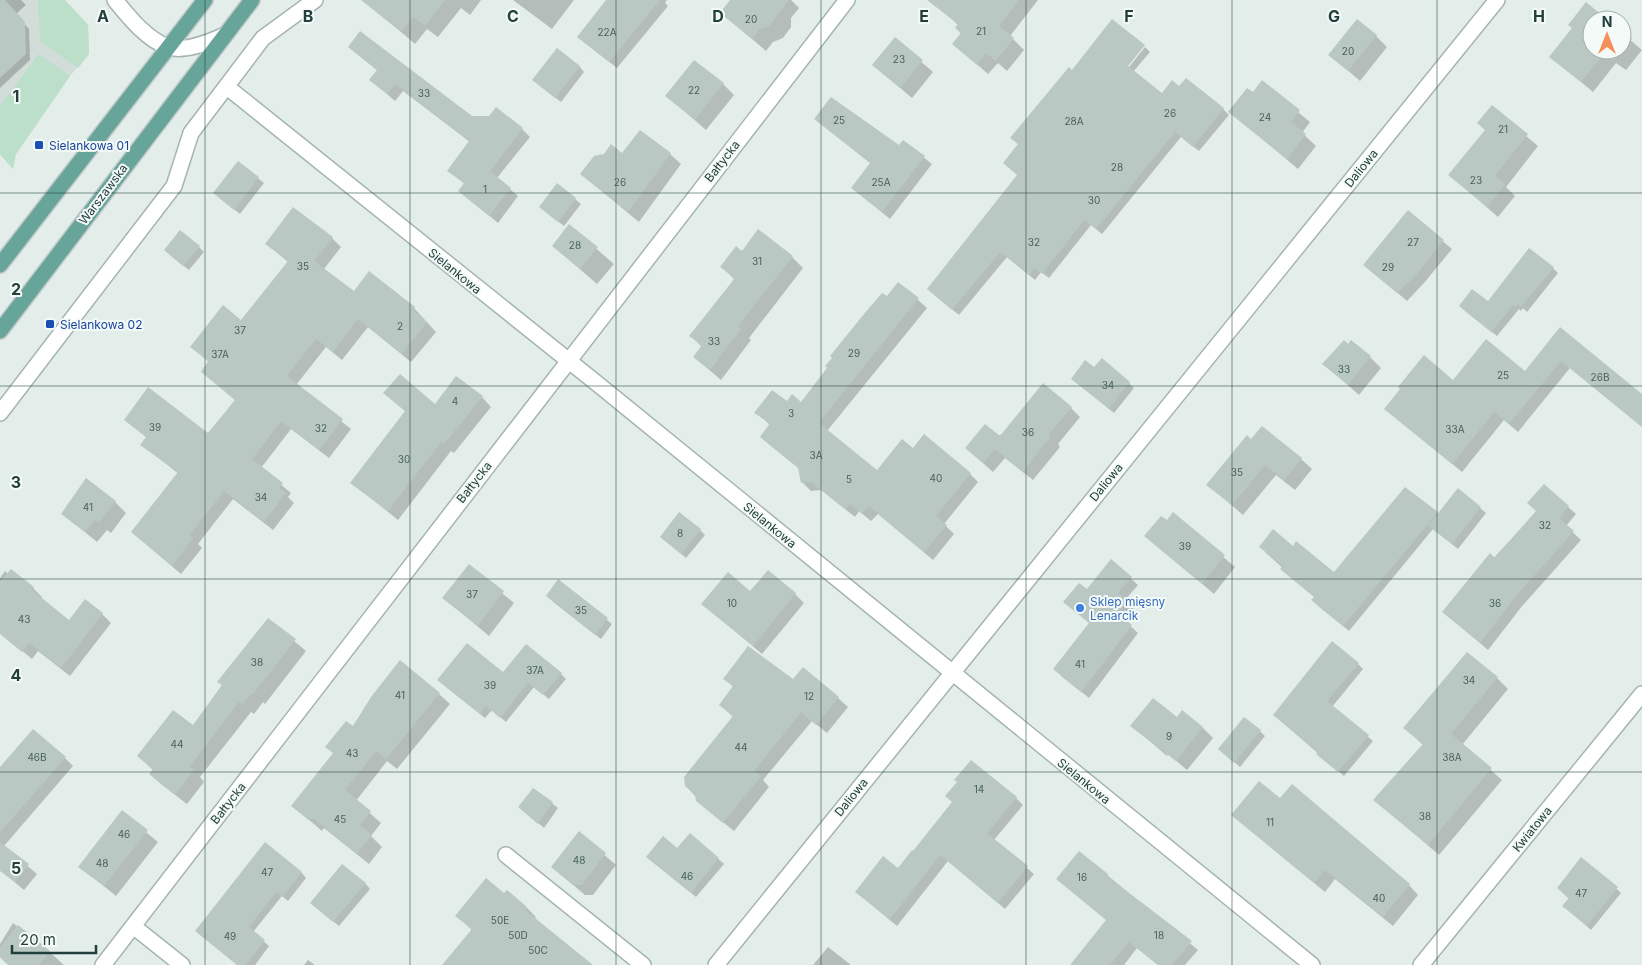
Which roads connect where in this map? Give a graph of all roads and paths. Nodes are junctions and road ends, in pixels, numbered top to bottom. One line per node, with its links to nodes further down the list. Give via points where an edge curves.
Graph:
1 (115, 0): 8 (street, via 152,37)
2 (205, 0): 8 (main road)
3 (252, 0): 7 (main road, Warszawska)
4 (315, 0): 9 (street, via 263,38)
5 (847, 0): 12 (street, Bałtycka)
6 (1497, 0): 14 (street, Daliowa)
7 (225, 35): 8 (street, Warszawska, via 206,45); 11 (main road, Warszawska)
8 (168, 47): 10 (main road)
9 (227, 87): 12 (street, Sielankowa); 13 (street, via 192,133 174,186)
10 (0, 265)
11 (0, 331)
12 (567, 361): 14 (street, Sielankowa); 17 (street, Bałtycka)
13 (0, 413)
14 (951, 673): 21 (street, Daliowa); 22 (street, Sielankowa)
15 (1642, 694): 23 (street, Kwiatowa)
16 (506, 855): 20 (street)
17 (133, 926): 18 (street, Bałtycka); 19 (street)
18 (103, 965)
19 (182, 965)
20 (643, 965)
21 (716, 965)
22 (1312, 965)
23 (1421, 965)

